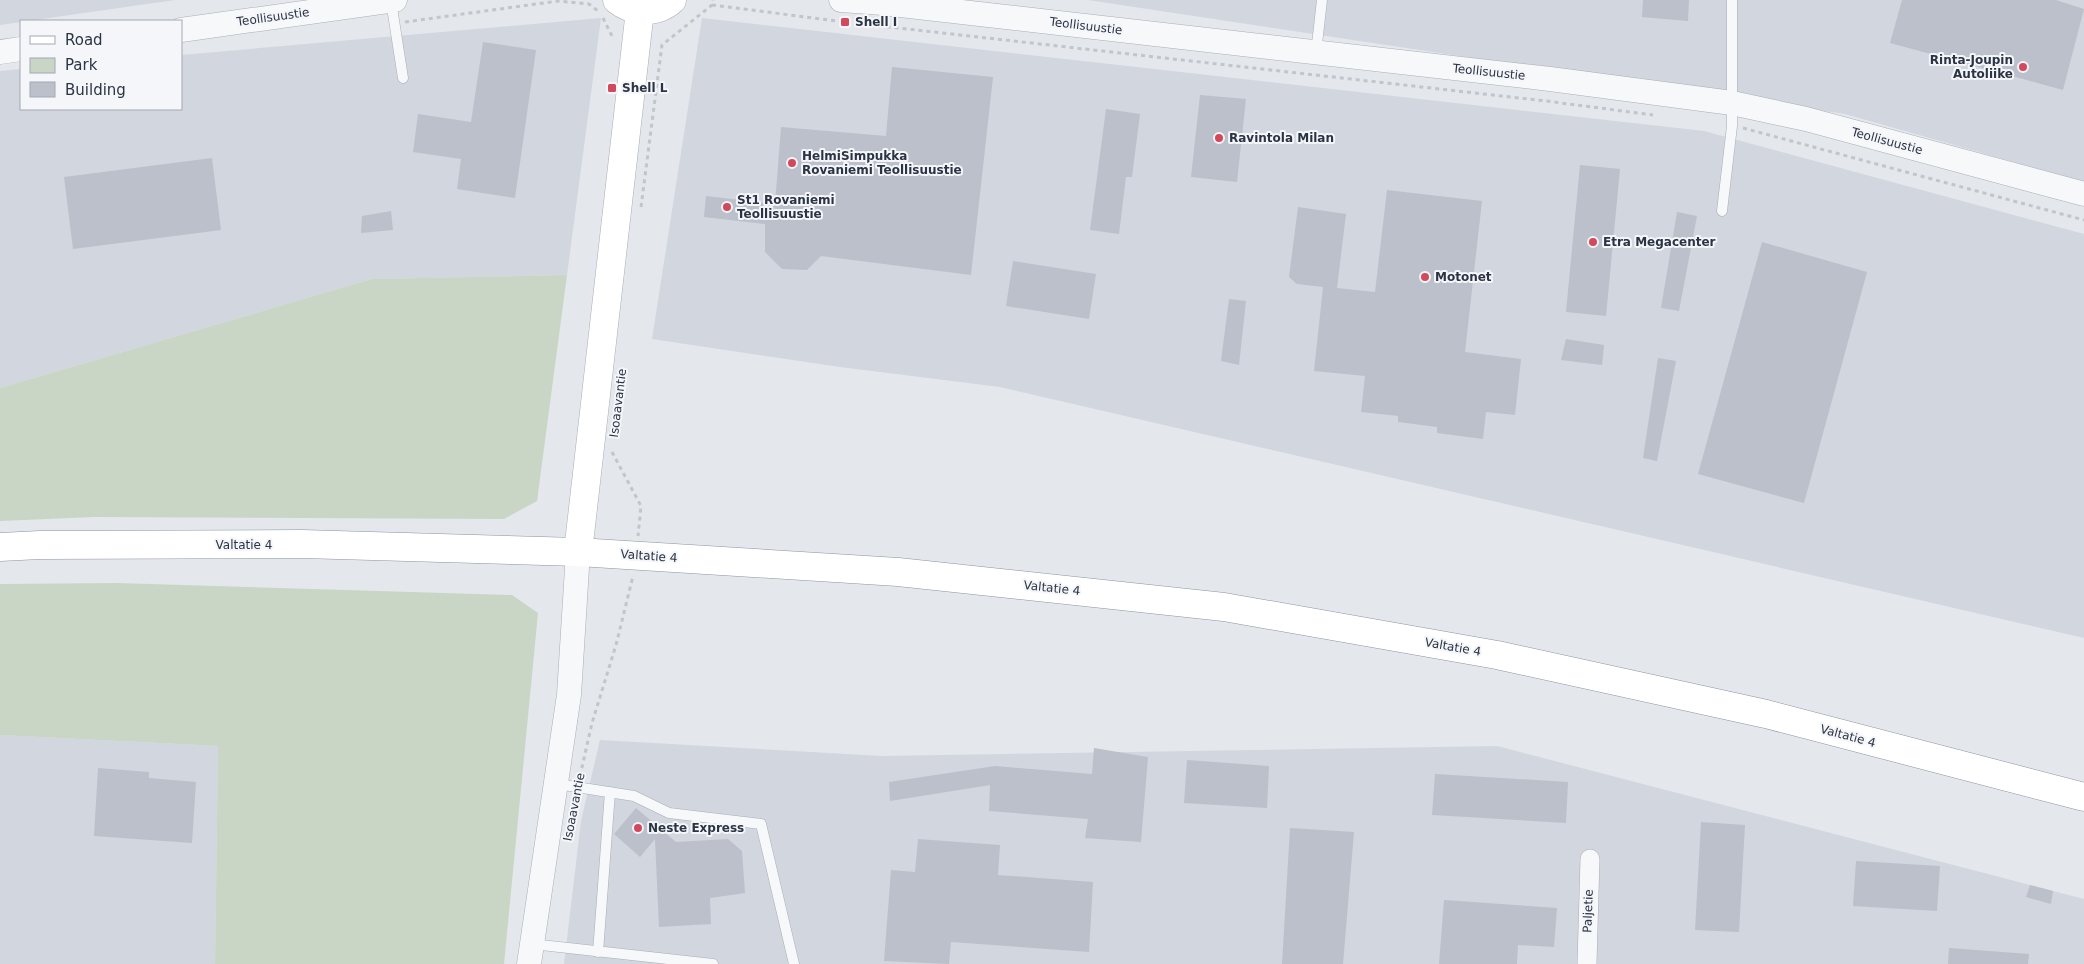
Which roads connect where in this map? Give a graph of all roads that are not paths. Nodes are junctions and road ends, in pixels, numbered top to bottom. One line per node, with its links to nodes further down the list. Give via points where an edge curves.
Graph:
1 (395, 0): 8 (street, Teollisuustie)
2 (672, 0): 7 (main road, via 660,8)
3 (841, 0): 6 (street, Teollisuustie)
4 (1322, 0): 12 (lane)
5 (1732, 0): 14 (lane)
6 (879, 1): 12 (street, Teollisuustie)
7 (629, 5): 18 (main road, Isoaavantie, via 650,42)
8 (393, 12): 9 (street, Teollisuustie); 13 (lane)
9 (182, 30)
10 (20, 49): 11 (street)
11 (0, 52)
12 (1316, 53): 14 (street, Teollisuustie, via 1550,79)
13 (403, 78)
14 (1732, 114): 15 (street, Teollisuustie, via 1806,119); 16 (lane)
15 (2084, 194)
16 (1722, 211)
17 (0, 547): 18 (main road, Valtatie 4, via 40,544 302,544)
18 (578, 552): 19 (street, Isoaavantie); 21 (main road, Valtatie 4, via 898,572 1224,607 1497,654 1766,714)
19 (567, 786): 20 (lane); 24 (street, Isoaavantie)
20 (610, 792): 23 (lane); 26 (lane, via 634,796 669,813 761,824)
21 (2084, 797)
22 (1590, 858): 27 (street, Paljetie)
23 (598, 952): 24 (lane); 25 (lane)
24 (530, 954)
25 (713, 964)
26 (794, 964)
27 (1587, 964)

